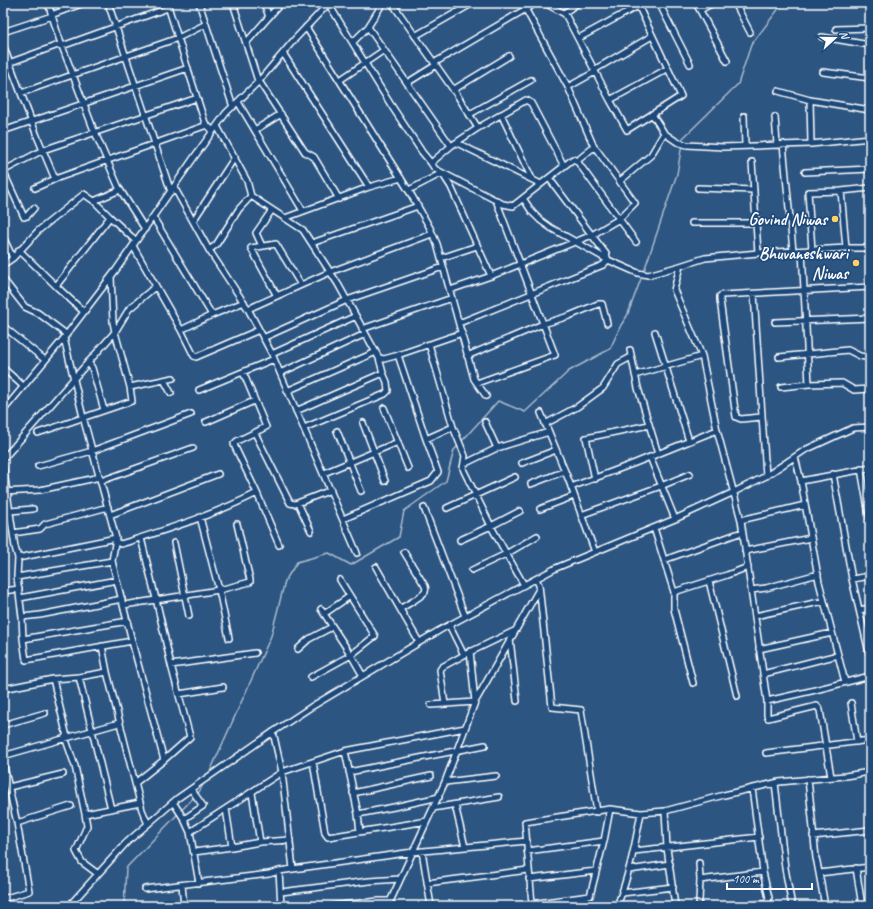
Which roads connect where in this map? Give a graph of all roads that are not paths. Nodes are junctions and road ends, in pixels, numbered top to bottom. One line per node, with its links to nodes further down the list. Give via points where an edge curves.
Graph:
1 (48, 3): 24 (street)
2 (84, 3): 24 (street)
3 (108, 3): 27 (street)
4 (199, 3): 26 (street)
5 (233, 3): 40 (street)
6 (264, 3): 25 (street)
7 (281, 3): 25 (street)
8 (329, 3): 28 (street); 39 (street)
9 (383, 3): 29 (street)
10 (392, 3): 34 (street)
11 (473, 3): 34 (street)
12 (536, 3): 21 (street)
13 (545, 3): 23 (street)
14 (578, 3): 23 (street)
15 (659, 3): 52 (street)
16 (696, 3): 22 (street)
17 (713, 3): 22 (street)
18 (736, 3): 33 (street)
19 (637, 4): 35 (street); 38 (street)
20 (167, 5): 27 (street); 37 (street)
21 (526, 10): 51 (street); 65 (street)
22 (700, 10): 48 (street)
23 (564, 13): 38 (street)
24 (52, 15): 32 (street); 42 (street)
25 (269, 17): 40 (street)
26 (206, 24): 37 (street); 74 (street)
27 (116, 26): 42 (street); 46 (street)
28 (306, 27): 45 (street); 60 (street)
29 (368, 27): 39 (street); 44 (street)
30 (870, 28): 31 (street)
31 (836, 30)
32 (3, 32)
33 (750, 32)
34 (415, 36): 51 (street)
35 (652, 36): 55 (street); 56 (street)
36 (822, 37): 43 (street)
37 (178, 38): 46 (street); 54 (street)
38 (579, 38): 56 (street)
39 (353, 42): 50 (street)
40 (246, 43): 62 (street)
41 (3, 45): 49 (street)
42 (62, 45): 49 (street); 58 (street)
43 (870, 45)
44 (384, 50): 50 (street); 63 (street)
45 (283, 53): 62 (street); 119 (street)
46 (126, 56): 58 (street); 64 (street)
47 (509, 56): 66 (street)
48 (726, 61)
49 (9, 62): 53 (street); 68 (street)
50 (365, 63): 60 (street); 106 (street)
51 (435, 64): 63 (street); 66 (street)
52 (690, 64)
53 (3, 65)
54 (188, 68): 64 (street); 69 (street)
55 (667, 69): 70 (street); 79 (street, via 680,96)
56 (595, 71): 65 (street); 70 (street)
57 (823, 72): 59 (street)
58 (73, 75): 68 (street); 73 (street)
59 (870, 78)
60 (340, 80): 112 (street)
61 (531, 80): 77 (street)
62 (258, 81): 72 (street); 76 (street)
63 (407, 82): 98 (street)
64 (136, 86): 73 (street); 80 (street)
65 (568, 87): 100 (street)
66 (453, 90): 77 (street)
67 (778, 91): 71 (street)
68 (21, 93): 83 (street)
69 (197, 98): 80 (street); 84 (street)
70 (610, 100): 79 (street, via 627,130)
71 (810, 100): 75 (street); 97 (street)
72 (238, 102): 74 (street); 87 (street)
73 (84, 104): 83 (street); 90 (street)
74 (233, 107): 85 (street)
75 (870, 110)
76 (281, 114): 87 (street); 130 (street, via 306,152 314,157)
77 (470, 114): 86 (street)
78 (501, 114): 86 (street); 107 (street, via 526,100 531,103); 115 (street)
79 (652, 114): 91 (street)
80 (146, 116): 90 (street); 94 (street)
81 (744, 116): 99 (street)
82 (775, 117): 95 (street)
83 (31, 121): 88 (street); 101 (street)
84 (207, 125): 89 (street); 94 (street)
85 (217, 126): 89 (street); 102 (street)
86 (478, 128): 93 (street)
87 (255, 130): 136 (street)
88 (3, 131)
89 (213, 131): 118 (street)
90 (95, 133): 101 (street); 103 (street)
91 (664, 133): 99 (street, via 687,145); 116 (street, via 651,155)
92 (870, 138): 97 (street)
93 (457, 142): 98 (street); 115 (street)
94 (155, 144): 103 (street); 127 (street)
95 (777, 144): 96 (street); 99 (street)
96 (784, 144): 97 (street); 159 (street)
97 (811, 144)
98 (451, 146): 106 (street)
99 (745, 146)
100 (594, 147): 104 (street); 116 (street)
101 (43, 150): 109 (street); 114 (street)
102 (235, 157): 128 (street); 141 (street)
103 (107, 161): 114 (street); 123 (street)
104 (577, 161): 107 (street, via 573,160); 140 (street)
105 (752, 162): 125 (street)
106 (431, 163): 111 (street)
107 (564, 166): 113 (street)
108 (870, 169): 110 (street)
109 (3, 171): 134 (street, via 24,217)
110 (805, 172)
111 (442, 173): 124 (street); 131 (street); 153 (street, via 451,187)
112 (401, 178): 119 (street); 124 (street)
113 (549, 178): 117 (street); 146 (street)
114 (55, 179): 120 (street)
115 (532, 179): 117 (street)
116 (620, 181): 140 (street, via 635,203)
117 (541, 184): 129 (street)
118 (174, 187): 127 (street); 141 (street)
119 (369, 187): 130 (street)
120 (35, 188)
121 (698, 188): 125 (street)
122 (870, 188): 126 (street)
123 (120, 190): 132 (street); 144 (street)
124 (409, 190): 133 (street)
125 (754, 190): 143 (street)
126 (841, 191): 154 (street); 158 (street, via 808,192)
127 (171, 192): 138 (street)
128 (251, 196): 135 (street); 157 (street, via 239,209 216,245)
129 (523, 198): 131 (street, via 513,206); 148 (street, via 540,220)
130 (339, 199): 136 (street)
131 (496, 200): 165 (street)
132 (94, 201): 137 (street); 156 (street, via 84,194 39,230)
133 (418, 206): 145 (street); 150 (street)
134 (34, 208)
135 (272, 210): 139 (street); 152 (street, via 256,233)
136 (303, 211): 139 (street)
137 (110, 217): 151 (street); 174 (street)
138 (153, 218): 144 (street); 187 (street)
139 (285, 218): 150 (street, via 303,230)
140 (619, 219): 146 (street); 149 (street)
141 (193, 221): 157 (street)
142 (692, 223): 143 (street)
143 (757, 223): 161 (street)
144 (145, 229): 151 (street)
145 (432, 234): 163 (street); 169 (street)
146 (592, 235): 148 (street); 164 (street)
147 (3, 237): 162 (street)
148 (577, 242): 164 (street); 165 (street)
149 (636, 242)
150 (312, 243): 169 (street)
151 (135, 244): 171 (street); 175 (street)
152 (262, 246): 173 (street, via 276,244); 181 (street, via 251,248)
153 (477, 246): 163 (street); 170 (street)
154 (846, 248): 155 (street); 158 (street)
155 (870, 248)
156 (19, 250): 162 (street); 174 (street)
157 (209, 250): 184 (street)
158 (812, 250): 160 (street)
159 (792, 251): 160 (street); 161 (street)
160 (802, 251): 178 (street)
161 (758, 253): 167 (street, via 705,258)
162 (13, 258): 166 (street)
163 (440, 258): 168 (street)
164 (608, 260): 167 (street, via 648,275); 179 (street, via 603,265)
165 (520, 264): 170 (street); 179 (street)
166 (3, 265)
167 (680, 266): 211 (street, via 674,290)
168 (443, 267): 177 (street); 183 (street)
169 (330, 272): 173 (street); 183 (street)
170 (491, 276): 177 (street)
171 (111, 277): 186 (street); 199 (street)
172 (3, 279): 203 (street, via 25,307 38,313)
173 (301, 285): 181 (street)
174 (56, 286): 186 (street)
175 (156, 286): 197 (street); 199 (street, via 129,309)
176 (870, 287): 178 (street)
177 (450, 290): 182 (street)
178 (804, 291): 180 (street); 191 (street)
179 (531, 294): 192 (street); 194 (street)
180 (754, 294): 245 (street); 245 (street, via 722,295 720,300 736,416 741,419)
181 (277, 296): 185 (street)
182 (452, 298): 192 (street); 196 (street)
183 (347, 300): 188 (street); 204 (street)
184 (244, 302): 185 (street); 187 (street)
185 (248, 309): 198 (street)
186 (84, 312): 203 (street)
187 (212, 315): 197 (street)
188 (356, 316): 196 (street); 212 (street)
189 (870, 318): 191 (street)
190 (775, 322): 191 (street)
191 (806, 322): 208 (street)
192 (459, 323): 201 (street)
193 (607, 323): 194 (street, via 602,304 598,304)
194 (543, 324): 210 (street); 228 (street, via 555,355)
195 (3, 326): 217 (street)
196 (362, 329): 202 (street)
197 (181, 330): 198 (street, via 196,357)
198 (259, 330): 204 (street)
199 (115, 332): 218 (street); 231 (street)
200 (655, 332): 219 (street)
201 (462, 333): 205 (street); 210 (street)
202 (365, 334): 207 (street); 222 (street)
203 (65, 336): 217 (street); 225 (street)
204 (263, 338): 212 (street)
205 (429, 344): 209 (street); 252 (street)
206 (630, 350): 213 (street)
207 (376, 352): 215 (street); 235 (street)
208 (807, 354): 214 (street); 216 (street, via 848,350); 229 (street)
209 (398, 355): 215 (street); 260 (street)
210 (467, 356): 228 (street)
211 (702, 356): 219 (street); 255 (street)
212 (273, 357): 221 (street); 222 (street)
213 (631, 357): 224 (street); 250 (street, via 618,364 604,388 577,407)
214 (779, 357)
215 (379, 358): 223 (street)
216 (870, 358)
217 (45, 360): 230 (street)
218 (88, 362): 225 (street); 241 (street)
219 (666, 367): 224 (street); 261 (street)
220 (3, 368): 230 (street)
221 (242, 372): 234 (street); 238 (street)
222 (280, 373): 235 (street)
223 (383, 373): 242 (street); 254 (street, via 388,391 385,394)
224 (635, 375): 251 (street)
225 (74, 378): 246 (street); 271 (street)
226 (173, 378): 227 (street)
227 (164, 380): 231 (street); 236 (street)
228 (477, 383): 237 (street)
229 (809, 384): 232 (street); 233 (street, via 842,383 854,390)
230 (24, 386): 240 (street)
231 (130, 387): 241 (street, via 132,400)
232 (780, 387)
233 (870, 389)
234 (199, 390)
235 (287, 391): 242 (street)
236 (171, 393)
237 (486, 396)
238 (254, 401): 247 (street); 259 (street, via 266,425)
239 (384, 408): 262 (street)
240 (3, 410)
241 (104, 410): 246 (street)
242 (296, 411): 254 (street)
243 (541, 413): 250 (street)
244 (191, 414): 266 (street)
245 (761, 416): 285 (street)
246 (83, 418): 258 (street); 266 (street)
247 (206, 422)
248 (485, 422): 264 (street)
249 (363, 423): 267 (street)
250 (545, 424): 257 (street)
251 (649, 425): 268 (street); 288 (street, via 586,438)
252 (453, 427): 260 (street); 274 (street, via 465,456)
253 (870, 427): 270 (street, via 853,428)
254 (304, 428): 281 (street)
255 (717, 430): 261 (street); 297 (street)
256 (337, 431): 272 (street)
257 (549, 432): 264 (street); 265 (street)
258 (38, 433)
259 (255, 433): 298 (street, via 234,444); 301 (street, via 288,501)
260 (426, 439): 313 (street, via 438,472 431,481)
261 (689, 441): 268 (street)
262 (398, 442): 267 (street); 277 (street)
263 (192, 448): 287 (street)
264 (497, 448): 274 (street)
265 (556, 450): 273 (street); 280 (street)
266 (92, 451): 276 (street); 287 (street)
267 (374, 453): 272 (street); 289 (street)
268 (658, 454): 269 (street)
269 (650, 457): 288 (street); 292 (street)
270 (795, 457): 285 (street); 290 (street)
271 (3, 459)
272 (350, 462): 281 (street); 295 (street)
273 (522, 463)
274 (464, 464): 299 (street, via 464,471)
275 (3, 465): 296 (street)
276 (38, 466)
277 (408, 468)
278 (870, 468): 279 (street)
279 (861, 469): 284 (street); 316 (street)
280 (565, 471): 291 (street); 293 (street)
281 (324, 473): 294 (street)
282 (218, 474): 310 (street)
283 (690, 474): 292 (street)
284 (833, 474): 290 (street); 345 (street)
285 (766, 476): 297 (street)
286 (515, 477): 299 (street)
287 (100, 479): 296 (street, via 40,490); 303 (street)
288 (595, 479): 293 (street)
289 (385, 481)
290 (801, 481): 302 (street)
291 (531, 484)
292 (662, 486): 311 (street); 314 (street)
293 (571, 487): 300 (street)
294 (331, 490): 301 (street); 313 (street)
295 (361, 491)
296 (5, 492): 308 (street)
297 (734, 492): 314 (street); 315 (street)
298 (257, 493): 312 (street); 329 (street)
299 (476, 496): 305 (street); 318 (street)
300 (574, 496): 307 (street); 311 (street)
301 (298, 503): 320 (street)
302 (805, 505): 315 (street); 325 (street)
303 (108, 507): 310 (street); 322 (street, via 45,524 40,528)
304 (424, 508): 368 (street)
305 (447, 508)
306 (33, 509): 308 (street)
307 (540, 509)
308 (10, 511): 322 (street)
309 (520, 511): 318 (street)
310 (110, 515): 326 (street)
311 (581, 515): 332 (street)
312 (200, 518): 324 (street); 351 (street)
313 (343, 519): 333 (street)
314 (675, 519): 319 (street)
315 (740, 520): 321 (street)
316 (870, 520)
317 (237, 524): 351 (street, via 250,581)
318 (491, 526): 327 (street); 334 (street)
319 (654, 528): 332 (street); 336 (street)
320 (311, 531)
321 (742, 532): 330 (street); 336 (street)
322 (13, 533): 335 (street)
323 (537, 536): 334 (street)
324 (141, 538): 326 (street, via 121,544); 359 (street)
325 (811, 538): 330 (street); 341 (street)
326 (116, 540): 335 (street); 337 (street)
327 (460, 540)
328 (174, 543): 356 (street)
329 (279, 545)
330 (745, 550): 339 (street)
331 (404, 552): 364 (street, via 426,589)
332 (595, 552): 344 (street)
333 (357, 553)
334 (506, 554): 340 (street); 349 (street)
335 (18, 558): 343 (street)
336 (664, 560): 355 (street)
337 (112, 561): 343 (street); 346 (street)
338 (376, 567): 364 (street)
339 (748, 567): 348 (street); 353 (street)
340 (472, 570)
341 (818, 574): 353 (street); 360 (street)
342 (870, 576): 345 (street)
343 (17, 577): 350 (street)
344 (536, 579): 349 (street); 352 (street)
345 (852, 579): 365 (street)
346 (117, 580): 358 (street); 361 (street)
347 (340, 580): 357 (street)
348 (709, 581): 355 (street); 404 (street)
349 (524, 585): 368 (street)
350 (19, 589): 354 (street); 358 (street)
351 (219, 590): 356 (street); 376 (street)
352 (538, 590): 374 (street); 456 (street, via 552,707 581,710)
353 (751, 590): 369 (street)
354 (3, 591)
355 (674, 592): 400 (street, via 674,609)
356 (185, 596): 359 (street); 367 (street)
357 (350, 596): 366 (street); 387 (street, via 375,636)
358 (20, 598): 370 (street)
359 (156, 599): 361 (street); 391 (street)
360 (824, 601): 369 (street); 375 (street)
361 (123, 602): 370 (street); 371 (street)
362 (870, 608): 365 (street)
363 (321, 609): 366 (street)
364 (400, 609): 381 (street)
365 (860, 610): 380 (street)
366 (324, 614): 373 (street)
367 (189, 616)
368 (465, 616): 372 (street)
369 (755, 616): 384 (street)
370 (22, 617): 377 (street)
371 (128, 621): 377 (street); 379 (street)
372 (448, 625): 381 (street); 388 (street)
373 (332, 627): 383 (street, via 309,639); 387 (street)
374 (514, 631): 378 (street); 385 (street)
375 (832, 633): 384 (street); 389 (street)
376 (229, 638)
377 (23, 639): 382 (street, via 26,660)
378 (510, 639): 405 (street); 407 (street)
379 (132, 641): 382 (street); 426 (street)
380 (868, 641): 390 (street)
381 (419, 642): 394 (street)
382 (102, 646): 392 (street)
383 (298, 649)
384 (759, 649): 393 (street)
385 (470, 651): 388 (street); 407 (street)
386 (255, 653): 391 (street)
387 (351, 655): 394 (street); 397 (street)
388 (464, 655): 409 (street, via 440,670)
389 (838, 655): 393 (street); 399 (street)
390 (870, 657)
391 (171, 665): 403 (street)
392 (106, 672): 396 (street); 412 (street)
393 (763, 674): 406 (street)
394 (363, 676): 416 (street)
395 (870, 676): 399 (street)
396 (79, 677): 398 (street); 415 (street)
397 (311, 677)
398 (53, 679): 402 (street); 417 (street)
399 (844, 682): 406 (street)
400 (693, 683)
401 (223, 687): 403 (street)
402 (3, 689)
403 (179, 694): 426 (street, via 190,737)
404 (737, 696)
405 (517, 700)
406 (766, 701): 421 (street, via 768,718 817,706 820,710)
407 (475, 702): 409 (street); 414 (street)
408 (851, 703): 419 (street)
409 (445, 704): 410 (street)
410 (431, 705)
411 (45, 713): 413 (street)
412 (119, 723): 415 (street); 438 (street)
413 (3, 725)
414 (465, 728): 422 (street); 423 (street)
415 (91, 730): 417 (street); 452 (street)
416 (273, 732): 429 (street); 442 (street, via 201,781)
417 (66, 737): 425 (street); 458 (street)
418 (870, 740): 419 (street)
419 (857, 742): 421 (street)
420 (485, 745): 423 (street)
421 (826, 745): 424 (street); 435 (street)
422 (345, 751): 428 (street); 430 (street)
423 (456, 751): 430 (street); 437 (street)
424 (766, 753)
425 (3, 756)
426 (164, 760): 438 (street)
427 (3, 762): 440 (street)
428 (314, 762): 429 (street); 466 (street, via 325,833 328,838)
429 (282, 772): 443 (street); 469 (street)
430 (349, 772): 444 (street)
431 (870, 772): 435 (street)
432 (63, 774): 440 (street)
433 (431, 776): 444 (street)
434 (496, 776): 437 (street)
435 (831, 777): 436 (street)
436 (808, 779): 439 (street); 467 (street)
437 (445, 782): 445 (street)
438 (135, 783): 448 (street)
439 (775, 783): 441 (street); 516 (street)
440 (9, 787): 462 (street)
441 (752, 788): 455 (street); 468 (street)
442 (192, 790): 447 (street); 460 (street, via 203,806)
443 (252, 793): 453 (street); 472 (street)
444 (353, 793): 459 (street)
445 (439, 797): 451 (street); 459 (street)
446 (499, 797): 449 (street)
447 (173, 802): 460 (street); 463 (street)
448 (140, 803): 452 (street); 463 (street)
449 (455, 805): 451 (street); 474 (street)
450 (71, 806): 462 (street)
451 (433, 808): 461 (street)
452 (111, 809): 458 (street)
453 (226, 809): 465 (street); 473 (street)
454 (610, 809): 456 (street); 457 (street); 471 (street)
455 (665, 810): 457 (street); 475 (street)
456 (596, 812): 470 (street, via 525,822)
457 (641, 813): 477 (street)
458 (85, 814): 492 (street, via 87,826 76,851 82,862)
459 (358, 814): 466 (street)
460 (183, 817): 465 (street)
461 (427, 821): 466 (street); 479 (street)
462 (17, 823): 503 (street, via 29,891)
463 (148, 824): 492 (street, via 126,843)
464 (870, 830): 467 (street)
465 (190, 832): 478 (street)
466 (360, 832)
467 (814, 836): 491 (street)
468 (758, 837): 475 (street); 490 (street)
469 (290, 840): 472 (street); 485 (street)
470 (526, 841): 474 (street); 480 (street)
471 (604, 841): 480 (street); 489 (street)
472 (260, 842): 473 (street)
473 (232, 847): 478 (street)
474 (465, 847): 476 (street)
475 (667, 848): 477 (street); 482 (street)
476 (422, 851): 479 (street); 497 (street)
477 (634, 851): 487 (street)
478 (194, 852): 496 (street)
479 (413, 852): 485 (street); 493 (street)
480 (527, 852): 486 (street)
481 (699, 863): 495 (street)
482 (670, 864): 487 (street); 499 (street)
483 (870, 867): 484 (street)
484 (856, 868): 491 (street); 518 (street)
485 (293, 869): 488 (street)
486 (528, 870): 494 (street); 497 (street)
487 (629, 870): 502 (street)
488 (279, 871): 496 (street); 501 (street)
489 (596, 871): 494 (street); 506 (street, via 590,896)
490 (763, 872): 495 (street); 515 (street, via 769,898 767,903)
491 (819, 873): 517 (street)
492 (98, 874): 507 (street)
493 (400, 879): 501 (street); 505 (street)
494 (529, 879): 506 (street)
495 (700, 880): 504 (street)
496 (199, 883): 498 (street)
497 (427, 883): 511 (street)
498 (182, 885): 500 (street); 508 (street)
499 (673, 887): 502 (street); 514 (street)
500 (145, 889)
501 (281, 892): 509 (street)
502 (622, 893): 513 (street)
503 (3, 899)
504 (699, 902)
505 (389, 904): 510 (street, via 379,901)
506 (532, 904): 512 (street)
507 (69, 906)
508 (184, 906)
509 (281, 906)
510 (332, 906)
511 (431, 906)
512 (515, 906)
513 (617, 906)
514 (675, 906)
515 (744, 906)
516 (792, 906)
517 (825, 906)
518 (862, 906)

